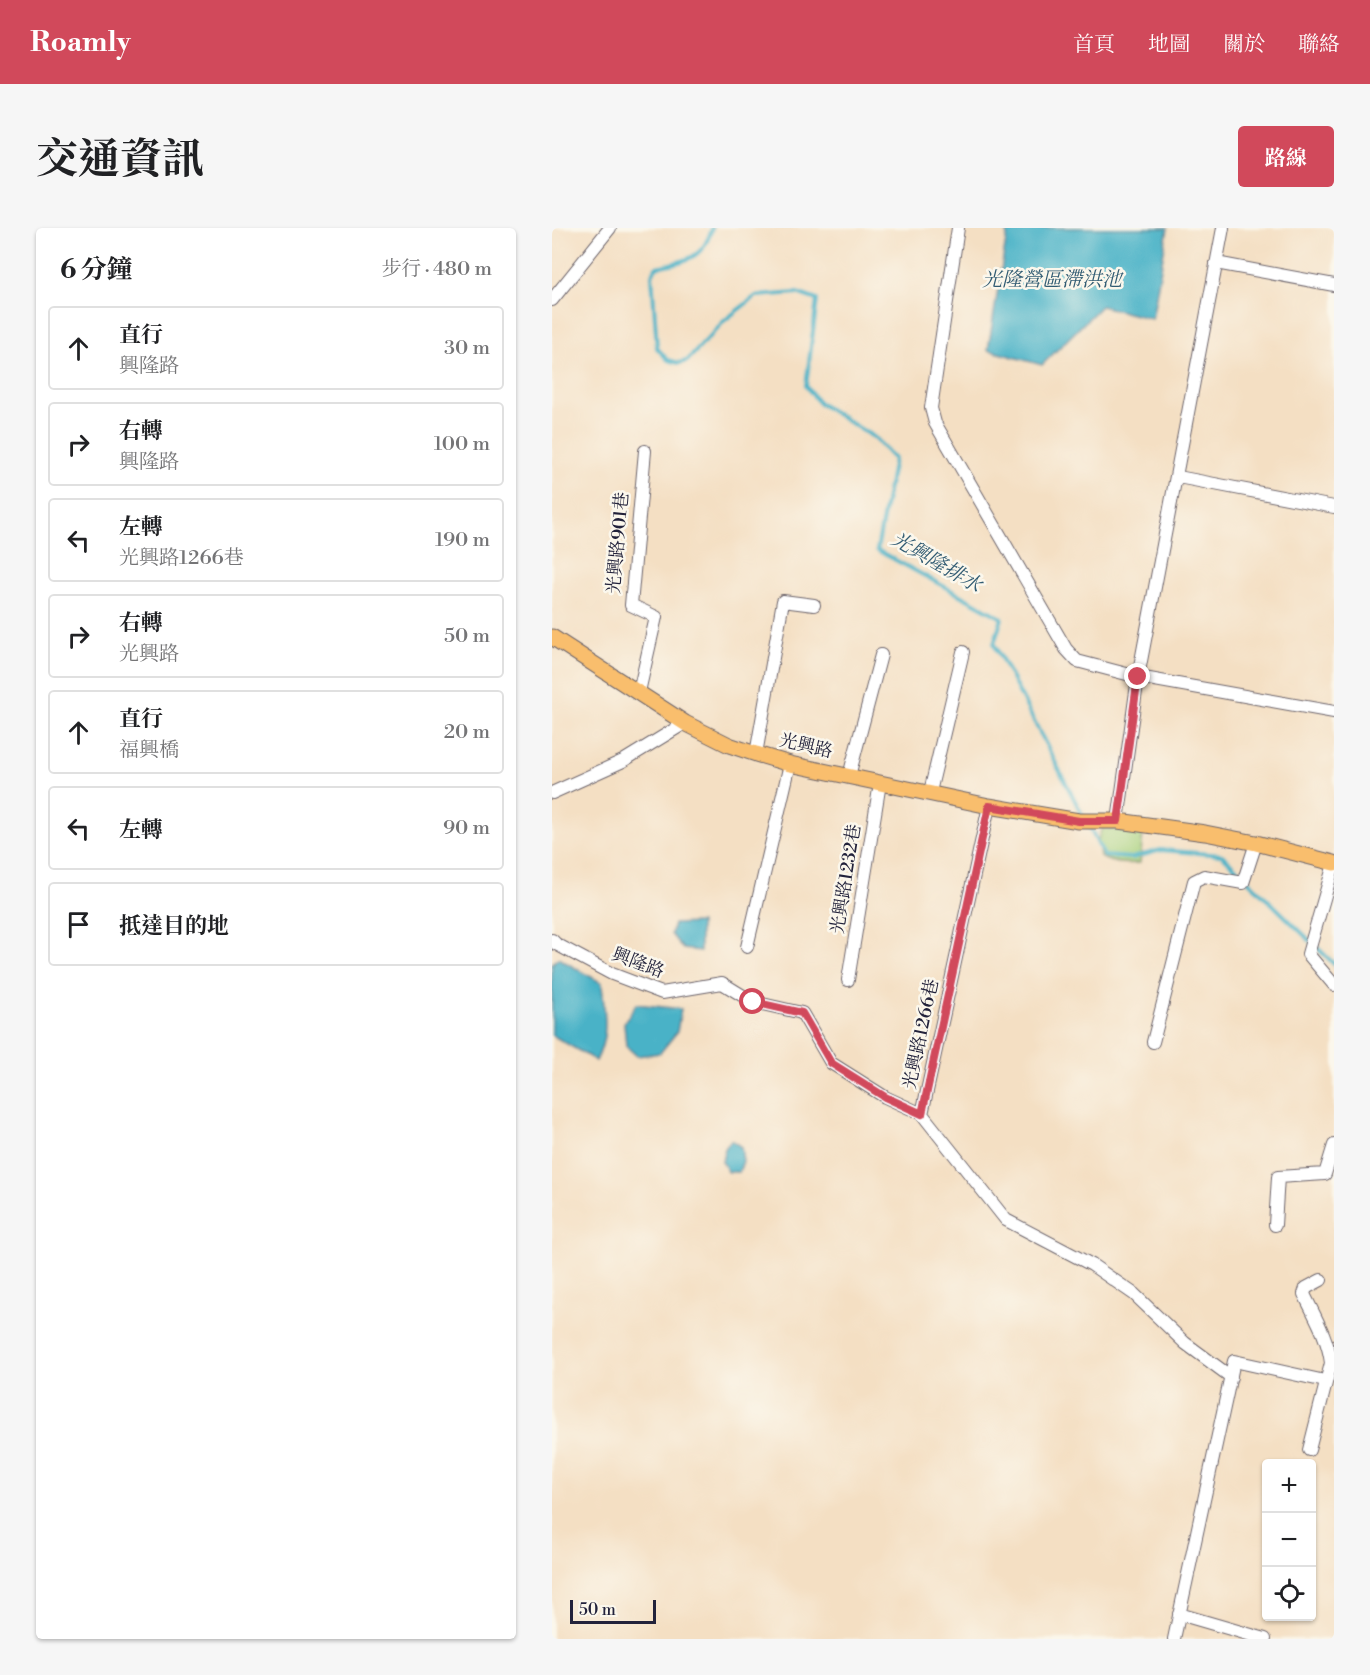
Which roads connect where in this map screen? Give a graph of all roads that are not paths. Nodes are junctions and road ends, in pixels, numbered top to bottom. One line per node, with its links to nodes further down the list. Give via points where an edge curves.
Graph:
1 (610, 228): 6 (street)
2 (958, 228): 14 (street, via 932,408 936,423 1066,649 1077,661)
3 (1223, 228): 4 (street)
4 (1216, 262): 5 (street); 8 (street)
5 (1334, 285)
6 (552, 300)
7 (645, 450): 15 (street, 光興路901巷, via 631,605 656,617)
8 (1178, 477): 9 (street); 14 (street)
9 (1334, 507)
10 (814, 605): 18 (street, via 783,601)
11 (552, 636): 15 (main road, 光興路)
12 (963, 652): 22 (street)
13 (881, 655): 20 (street)
14 (1138, 677): 16 (street); 25 (street)
15 (639, 692): 17 (main road, 光興路)
16 (1334, 712)
17 (685, 723): 18 (main road, 光興路); 23 (street, via 623,761)
18 (756, 754): 19 (main road, 光興路)
19 (790, 764): 20 (main road, 光興路); 29 (street)
20 (849, 776): 21 (main road, 光興路)
21 (880, 783): 22 (main road, 光興路); 30 (street, 光興路1232巷)
22 (930, 792): 24 (main road, 光興路)
23 (552, 793)
24 (989, 806): 25 (main road, 光興路, via 1079,821); 33 (street, 光興路1266巷)
25 (1118, 821): 26 (main road)
26 (1256, 843): 27 (main road); 32 (street, via 1244,883 1203,876 1194,881)
27 (1334, 864): 31 (street, via 1308,954)
28 (552, 940): 33 (street, 興隆路, via 612,974 662,993 722,983 753,1002 802,1013 831,1063 885,1097)
29 (747, 947)
30 (848, 980)
31 (1334, 985)
32 (1153, 1042)
33 (922, 1114): 38 (street, 光興路1266巷, via 1006,1220 1092,1265 1134,1294 1185,1343)
34 (1334, 1145): 35 (street, via 1325,1174 1278,1177)
35 (1275, 1225)
36 (1321, 1280): 37 (street, via 1306,1288 1304,1294 1323,1331)
37 (1333, 1363): 39 (street)
38 (1231, 1377): 39 (street, via 1234,1361); 41 (street)
39 (1325, 1381): 40 (street)
40 (1309, 1450)
41 (1179, 1614): 42 (street); 43 (street)
42 (1174, 1639)
43 (1265, 1639)

